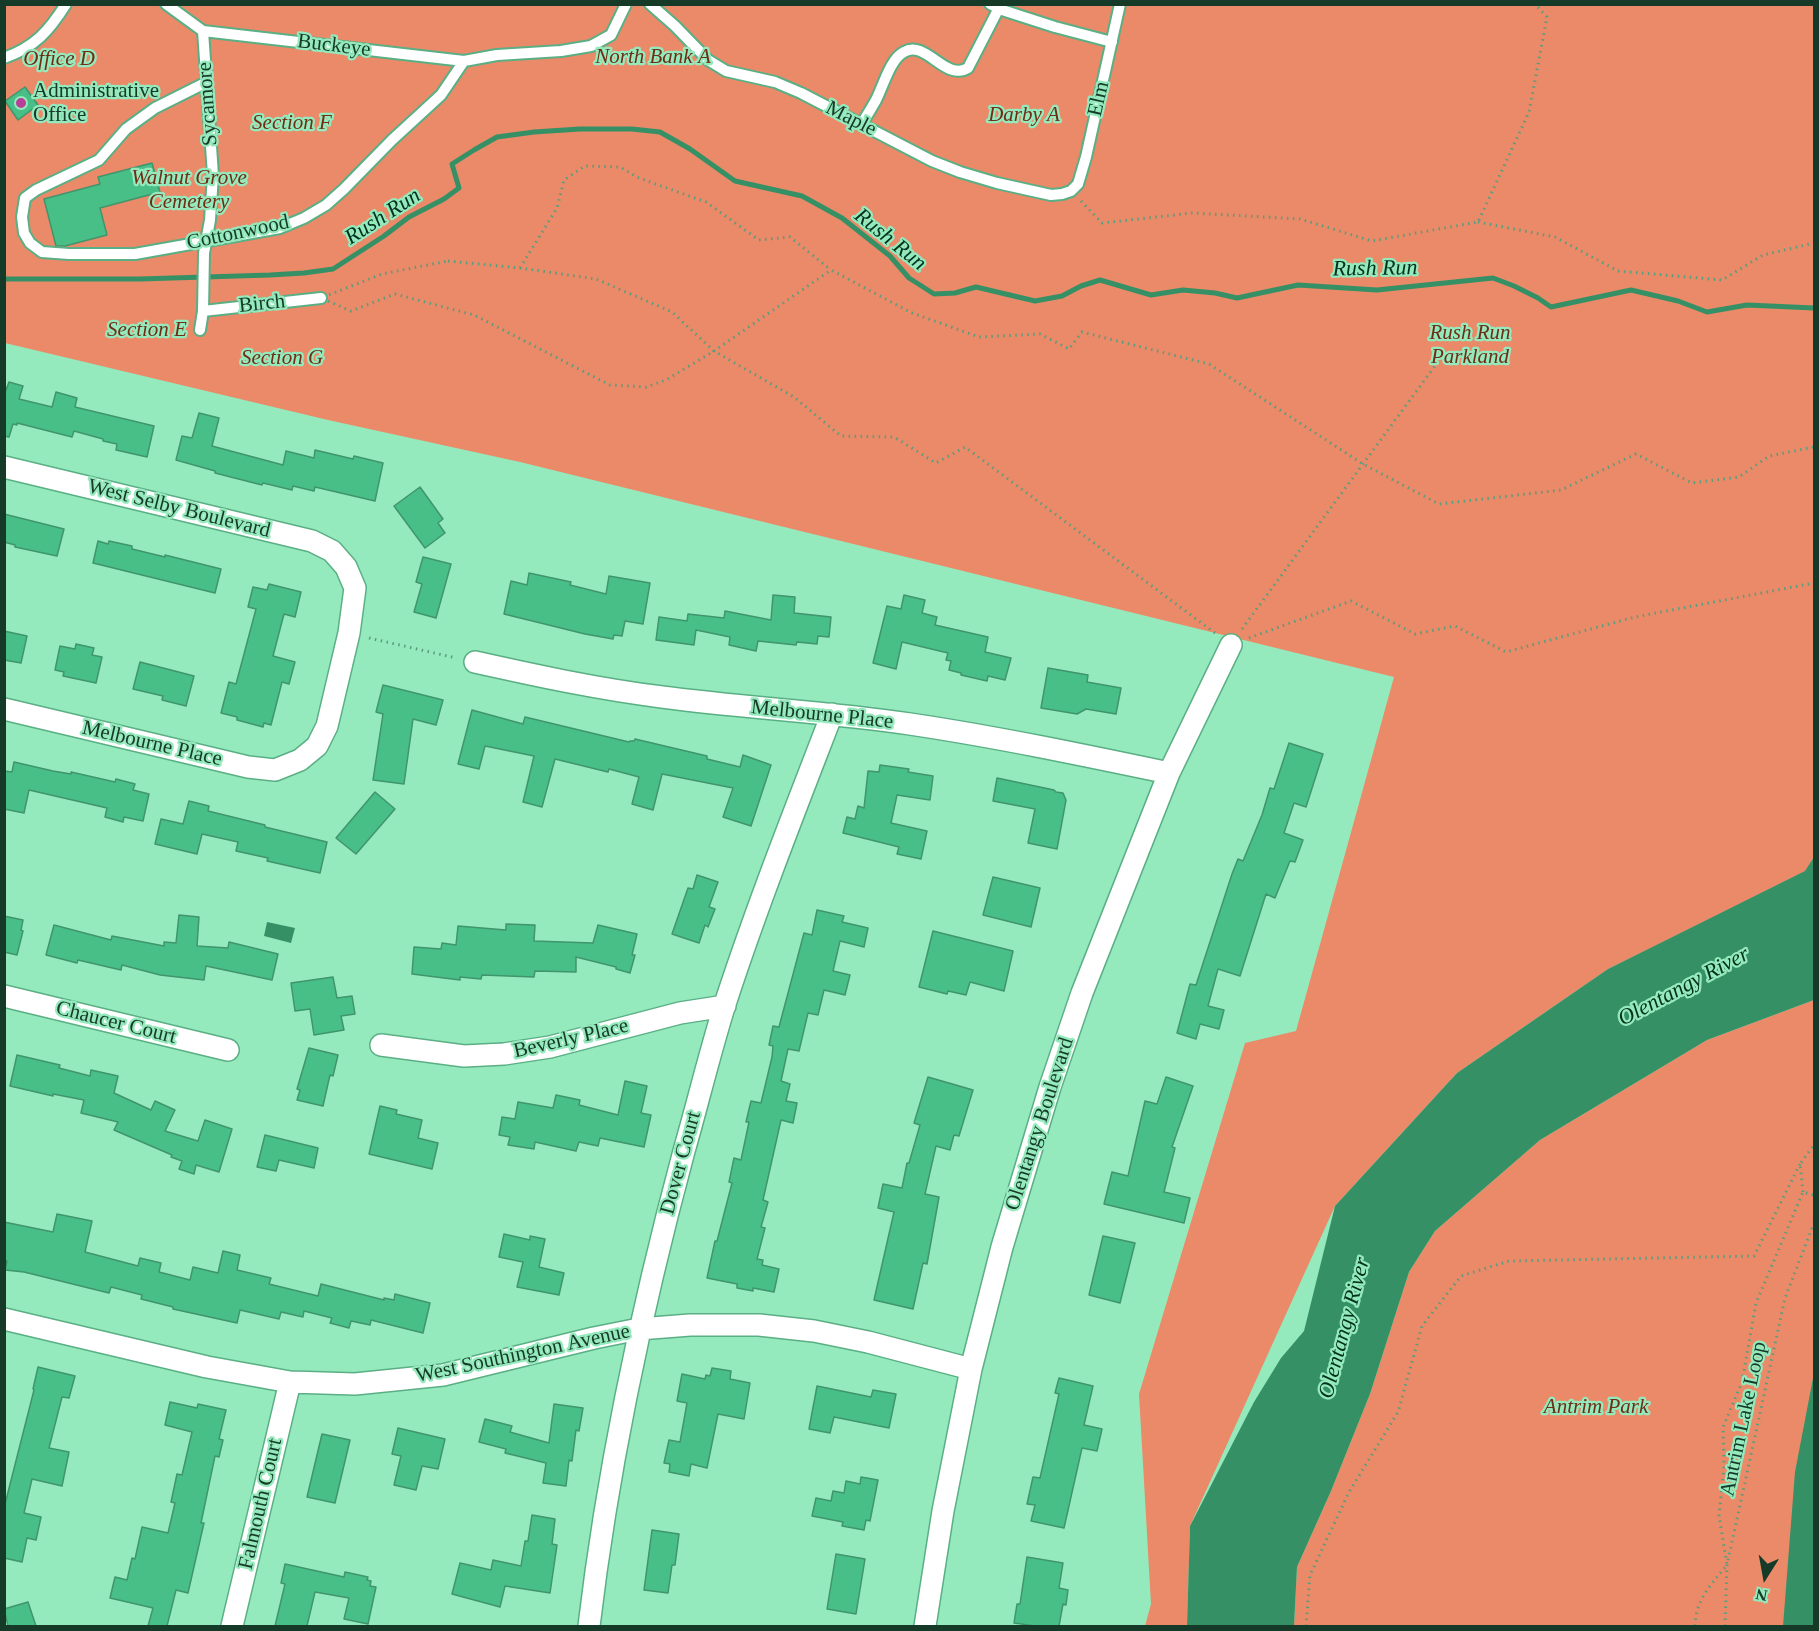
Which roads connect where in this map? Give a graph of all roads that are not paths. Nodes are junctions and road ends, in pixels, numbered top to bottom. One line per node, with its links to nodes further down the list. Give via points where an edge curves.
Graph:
1 (66, 4): 9 (lane, via 36,42)
2 (166, 4): 7 (lane)
3 (626, 4): 10 (lane, via 611,34 591,46)
4 (650, 4): 12 (lane, Maple, via 708,60 726,71 775,82)
5 (1120, 4): 8 (lane, Elm)
6 (997, 6): 8 (lane); 12 (lane, via 968,68 956,72 920,51 904,52 890,69)
7 (203, 31): 10 (lane, Buckeye); 11 (lane, Sycamore)
8 (1112, 42): 13 (lane, Elm, via 1086,157 1078,184)
9 (4, 58)
10 (464, 61): 14 (lane, Cottonwood, via 441,94 326,205 280,228)
11 (207, 82): 14 (lane, Sycamore, via 213,175); 14 (lane, Cottonwood, via 154,108 126,129 99,160 25,198 22,218 24,233 42,252 135,254)
12 (861, 125): 13 (lane, Maple, via 960,172 1037,193)
13 (1071, 191)
14 (206, 241): 16 (lane, Sycamore)
15 (321, 298): 16 (lane, Birch)
16 (203, 311): 17 (lane, Sycamore)
17 (201, 330)
18 (4, 467): 23 (street, West Selby Boulevard, via 312,541 332,551 346,567 355,588 349,633 327,726 317,746)
19 (1231, 645): 24 (street, Olentangy Boulevard)
20 (475, 662): 22 (street, Melbourne Place, via 610,690)
21 (4, 709): 23 (street, Melbourne Place, via 248,767 275,770)
22 (832, 714): 24 (street, Melbourne Place, via 1027,744); 26 (street, Dover Court)
23 (300, 760)
24 (1169, 772): 31 (street, Olentangy Boulevard, via 1086,983 1050,1087 1002,1247)
25 (4, 996): 28 (street, Chaucer Court)
26 (725, 1006): 27 (street, Beverly Place, via 680,1012 550,1047 504,1054 464,1056); 30 (street, Dover Court)
27 (381, 1045)
28 (228, 1050)
29 (4, 1319): 32 (street, West Southington Avenue, via 207,1367)
30 (639, 1329): 31 (street, West Southington Avenue, via 759,1325 803,1330 868,1342); 32 (street, West Southington Avenue, via 443,1375 355,1384); 34 (street, Dover Court, via 608,1494)
31 (971, 1369): 35 (street, Olentangy Boulevard)
32 (290, 1382): 33 (street, Falmouth Court)
33 (232, 1626)
34 (589, 1626)
35 (925, 1626)

